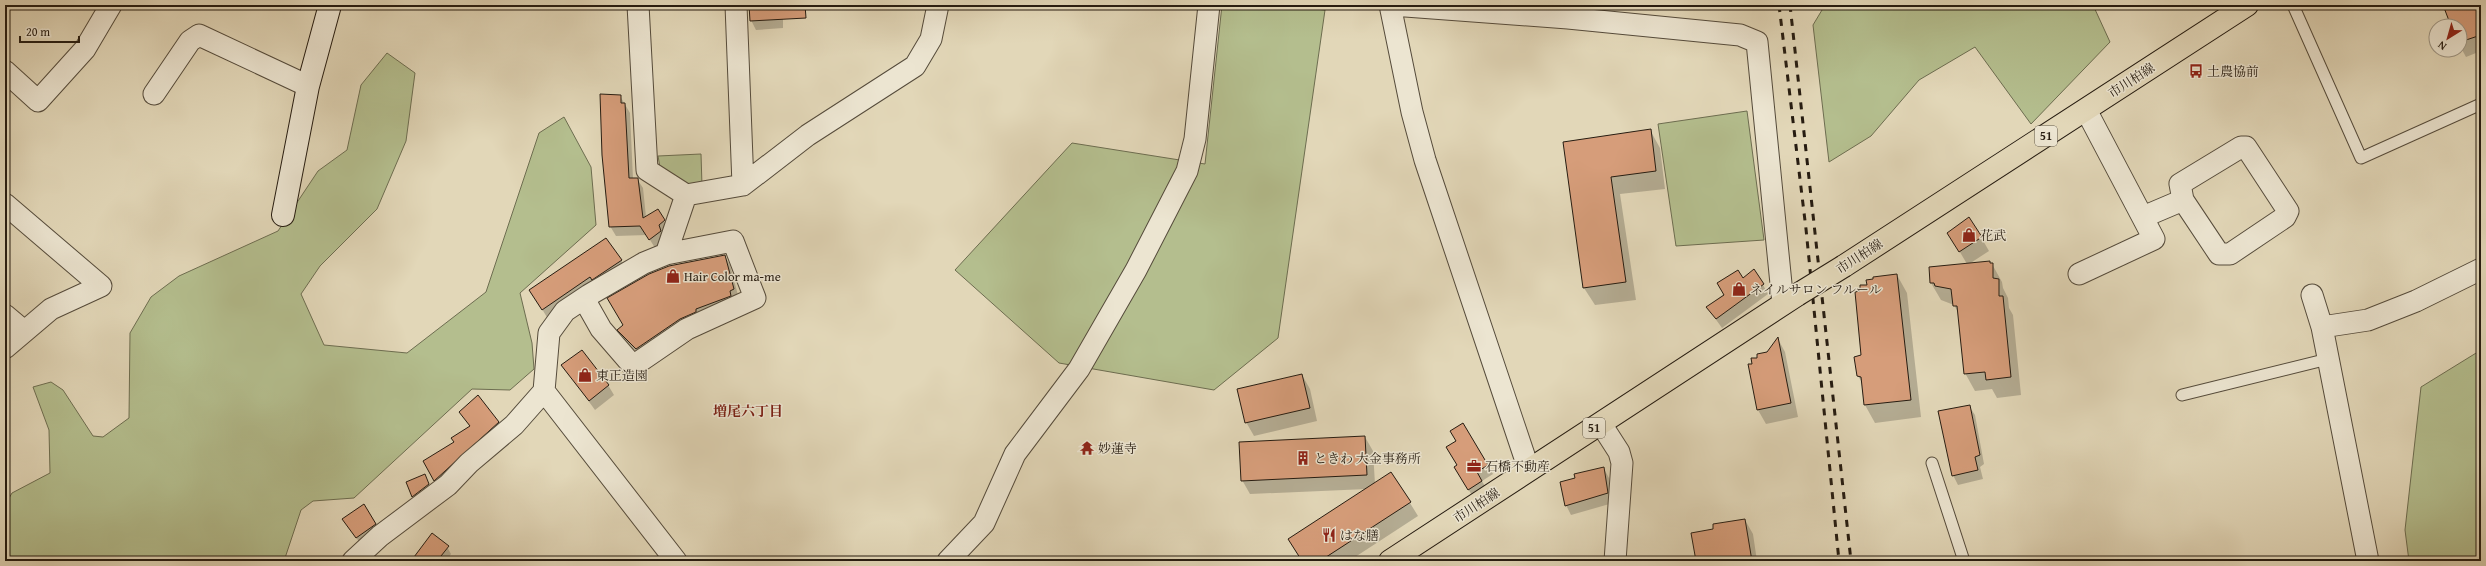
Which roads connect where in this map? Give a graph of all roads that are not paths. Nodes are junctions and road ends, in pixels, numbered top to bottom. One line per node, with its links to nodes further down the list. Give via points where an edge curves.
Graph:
1 (111, 5): 11 (street, via 85,50 38,101)
2 (330, 5): 12 (street)
3 (638, 5): 17 (street, via 647,170)
4 (736, 5): 16 (street)
5 (938, 5): 16 (street, via 931,39 915,66 808,135)
6 (1209, 5): 40 (street, via 1196,139 1187,171 1136,270 1079,369 1015,454 984,523)
7 (1391, 5): 10 (street); 37 (street, via 1412,112 1425,160)
8 (2247, 5): 15 (main road, 市川柏線 / 51)
9 (2292, 5): 14 (lane, via 2361,158)
10 (1593, 13): 27 (street, via 1740,35 1756,42)
11 (5, 71)
12 (308, 86): 13 (street, via 199,35 190,41); 20 (street)
13 (154, 94)
14 (2481, 104)
15 (2086, 110): 21 (street); 27 (main road, 市川柏線 / 51, bridge)
16 (743, 185): 17 (street)
17 (686, 195): 22 (street)
18 (2183, 200): 18 (street, via 2180,184 2241,147 2246,147 2288,210 2285,217 2230,254 2218,254); 21 (street)
19 (5, 204): 30 (street, via 101,286 51,309)
20 (283, 215)
21 (2143, 217): 24 (street, via 2154,239)
22 (666, 254): 26 (street, via 644,263); 26 (street, via 733,241 756,298 687,329 633,366 601,329)
23 (2481, 269): 29 (street, via 2416,301 2368,320)
24 (2079, 274)
25 (2312, 295): 29 (street)
26 (584, 299): 33 (street, via 565,311 549,333)
27 (1790, 300): 35 (main road, 市川柏線 / 51)
28 (5, 315): 30 (street)
29 (2322, 327): 32 (street)
30 (24, 331): 31 (street)
31 (5, 348)
32 (2328, 359): 34 (lane); 44 (street)
33 (544, 391): 38 (street, via 514,425 469,463 448,485 380,536); 39 (street)
34 (2182, 395)
35 (1601, 424): 37 (main road, 市川柏線 / 51); 42 (street, via 1619,452 1622,463)
36 (1932, 463): 43 (lane)
37 (1529, 470): 41 (main road, 市川柏線 / 51)
38 (353, 561)
39 (676, 561)
40 (948, 561)
41 (1390, 561)
42 (1615, 561)
43 (1964, 561)
44 (2368, 561)

